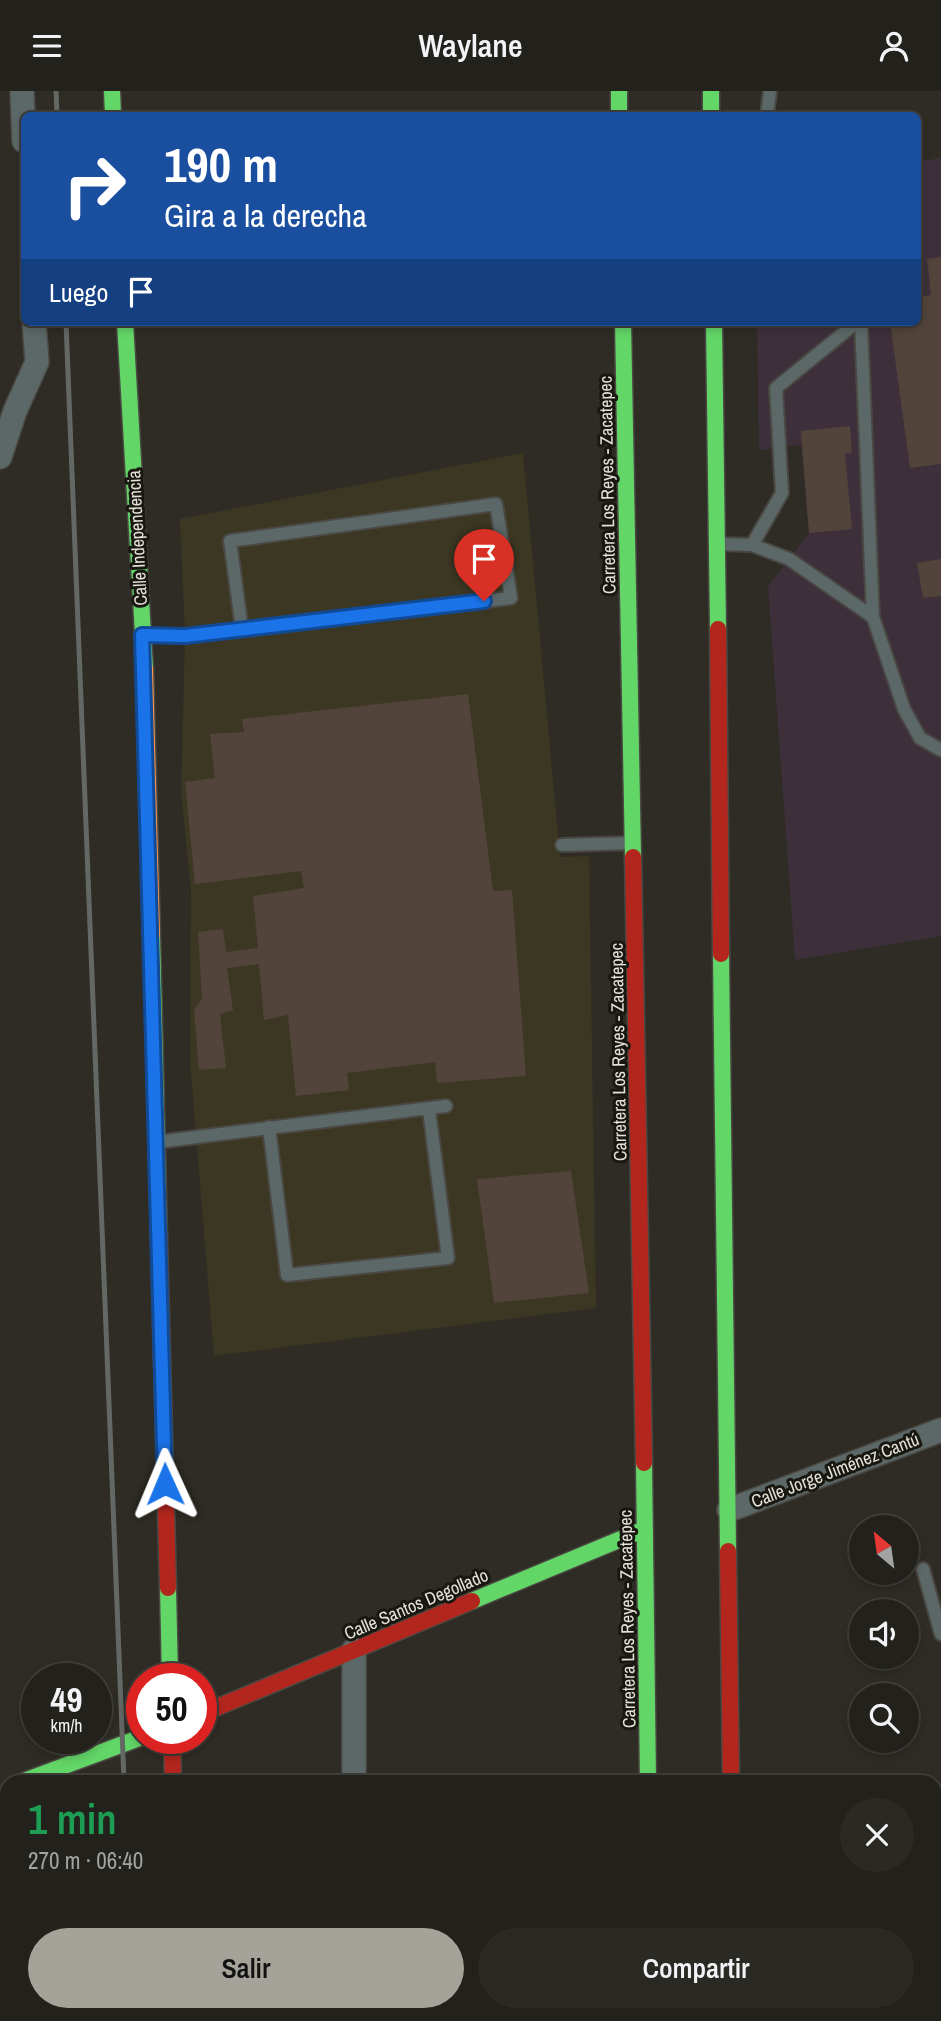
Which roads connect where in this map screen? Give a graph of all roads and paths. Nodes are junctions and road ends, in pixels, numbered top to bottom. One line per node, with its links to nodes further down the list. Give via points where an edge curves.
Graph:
1 (22, 91): 6 (street)
2 (112, 91): 7 (main road)
3 (619, 91): 8 (main road)
4 (711, 91): 9 (main road)
5 (770, 91): 10 (lane)
6 (23, 112)
7 (113, 112)
8 (619, 112)
9 (711, 112)
10 (767, 112)
11 (34, 326): 17 (street, via 37,362)
12 (125, 326): 23 (main road, Calle Independencia)
13 (623, 326): 25 (main road, Carretera Los Reyes - Zacatepec)
14 (713, 326): 19 (main road)
15 (854, 326): 20 (lane, via 776,388 782,493)
16 (859, 326): 21 (lane)
17 (8, 413): 18 (street)
18 (0, 457)
19 (716, 544): 20 (lane); 32 (main road)
20 (752, 545): 21 (lane, via 789,559)
21 (873, 617): 24 (lane, via 904,709 920,738)
22 (243, 629): 22 (lane, via 511,598 496,503 230,541); 23 (lane, via 185,636)
23 (142, 635): 30 (main road, Calle Independencia)
24 (941, 750)
25 (633, 843): 26 (lane); 33 (main road, Carretera Los Reyes - Zacatepec)
26 (562, 845)
27 (446, 1106): 28 (lane)
28 (429, 1108): 29 (lane); 29 (lane, via 448,1258 287,1275)
29 (270, 1127): 30 (lane)
30 (157, 1142): 37 (main road, Calle Independencia)
31 (941, 1430): 32 (street, Calle Jorge Jiménez Cantú)
32 (729, 1510): 45 (main road)
33 (645, 1529): 36 (main road, Calle Santos Degollado); 44 (main road, Carretera Los Reyes - Zacatepec)
34 (923, 1569): 35 (lane)
35 (941, 1634)
36 (354, 1650): 38 (main road, Calle Santos Degollado); 43 (street)
37 (170, 1663)
38 (217, 1707)
39 (126, 1745): 41 (main road)
40 (172, 1754): 42 (main road)
41 (73, 1772)
42 (173, 1775)
43 (354, 1775)
44 (648, 1775)
45 (732, 1775)

